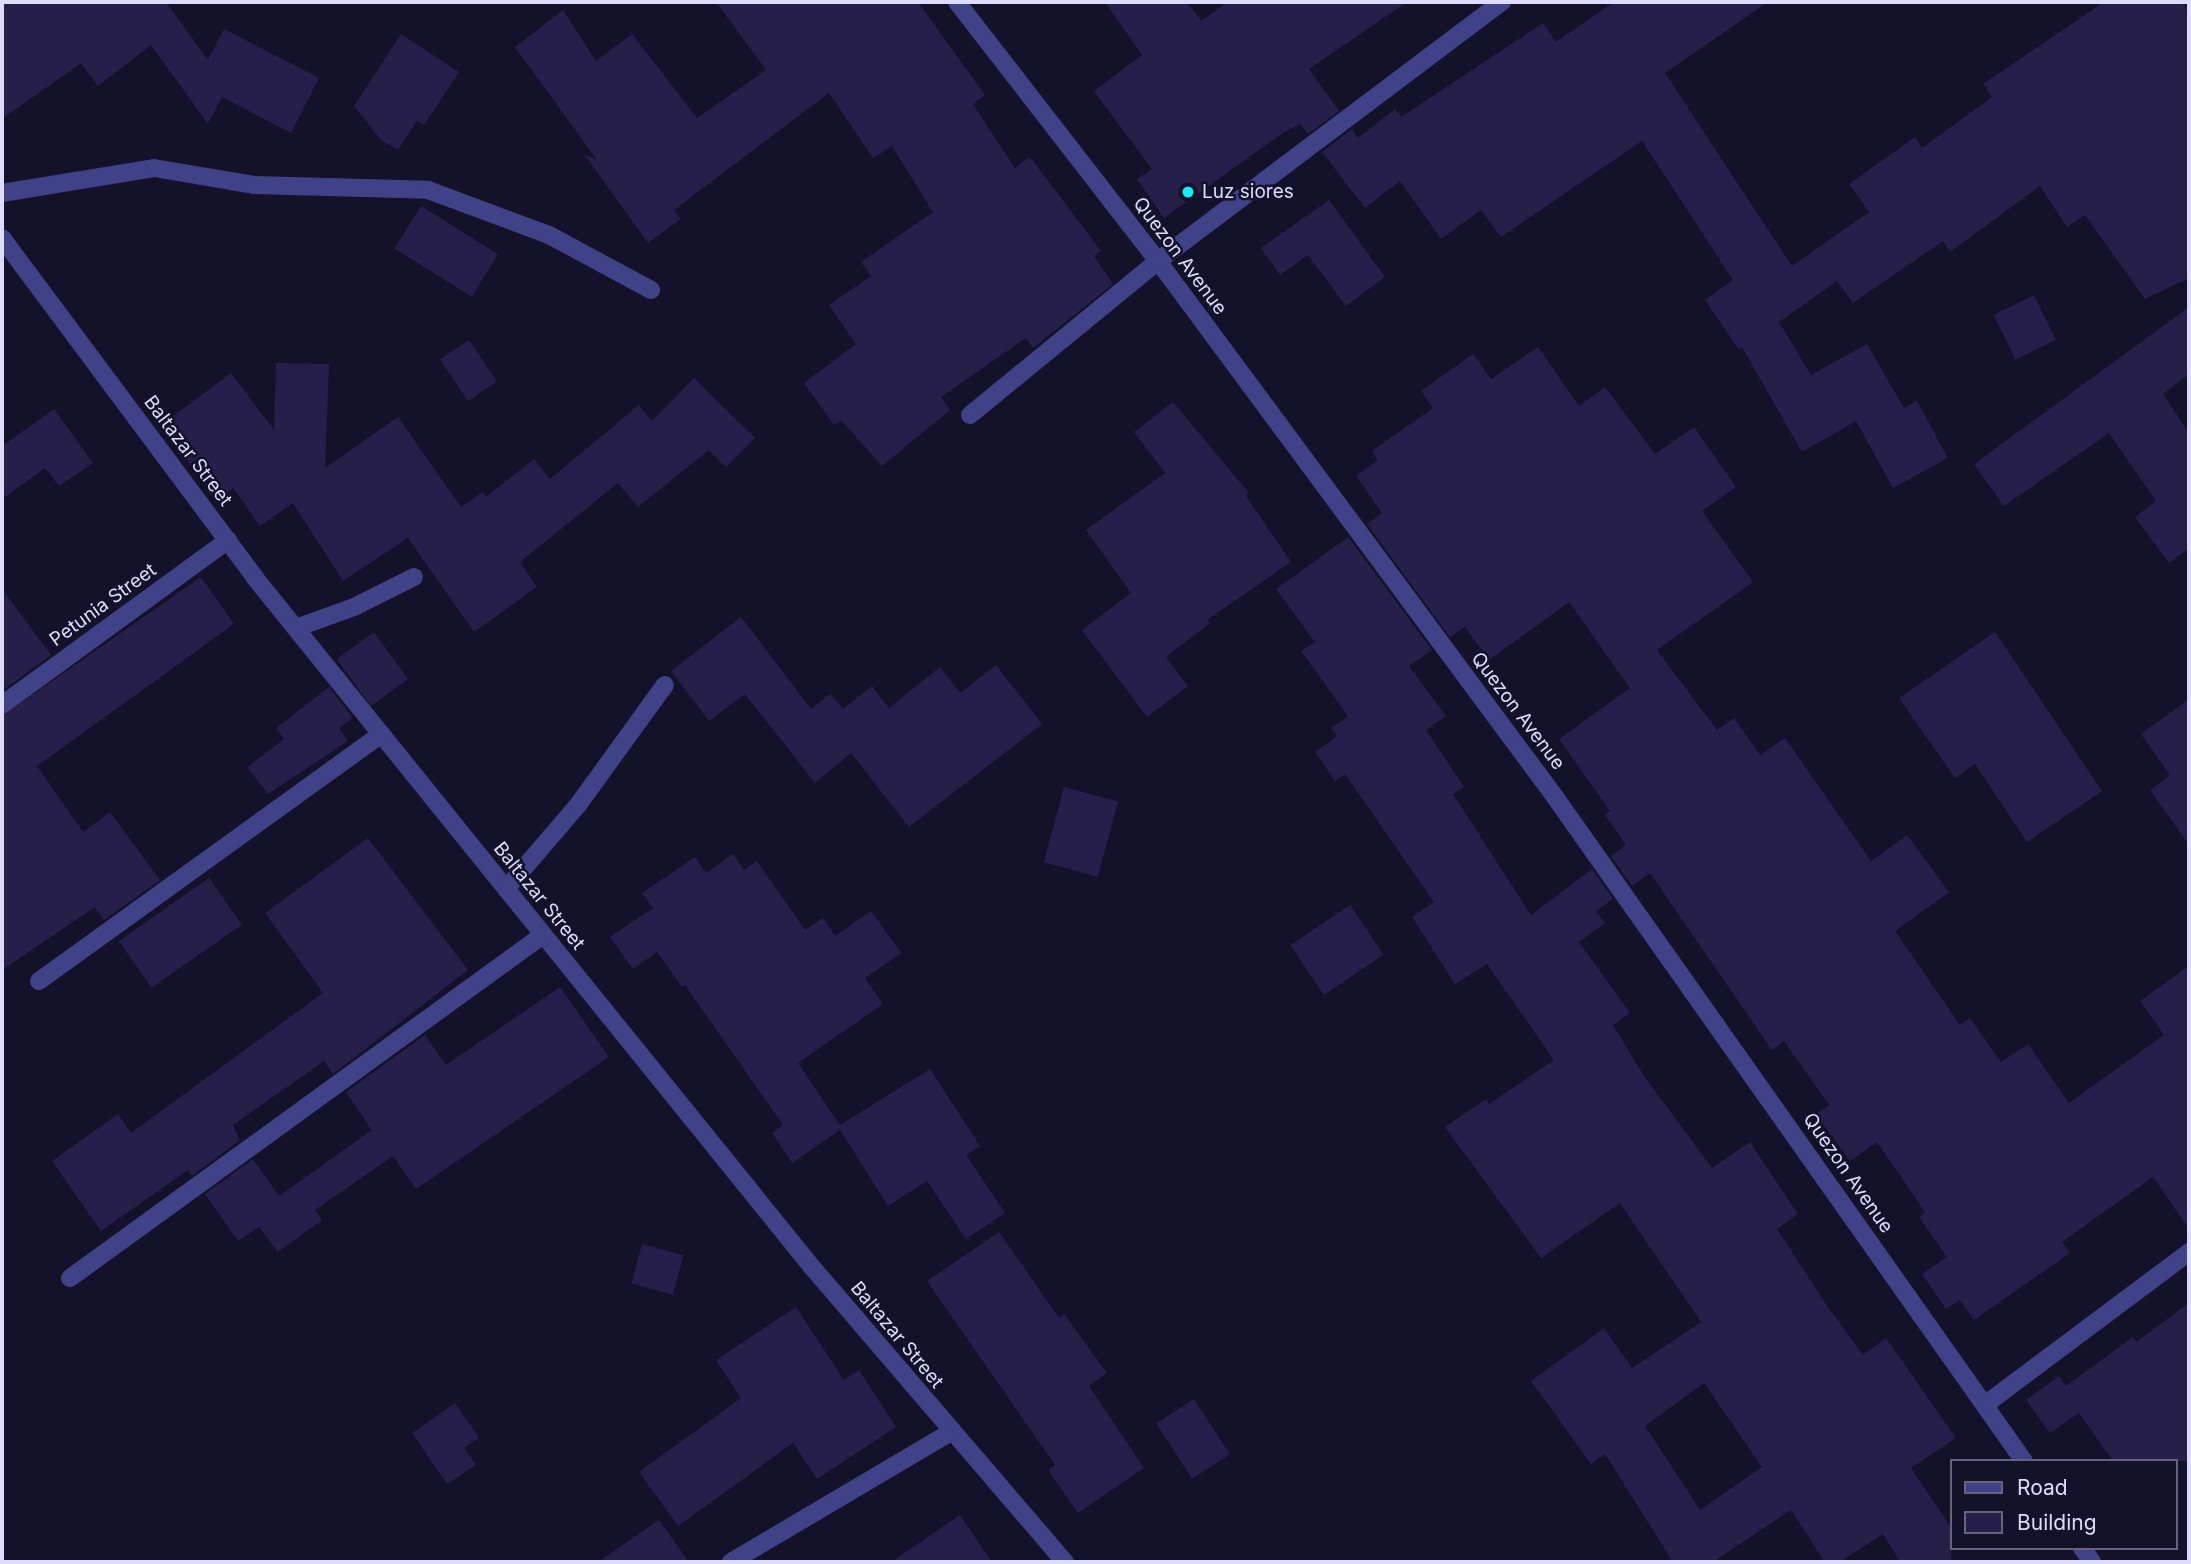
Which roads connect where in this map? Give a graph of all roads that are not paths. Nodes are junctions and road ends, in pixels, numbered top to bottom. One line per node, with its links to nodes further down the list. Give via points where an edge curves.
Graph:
1 (957, 2): 5 (street, Quezon Avenue)
2 (1502, 2): 5 (street)
3 (2, 192): 6 (street, via 154,168 254,185 428,190 549,234)
4 (2, 238): 8 (street, Baltazar Street)
5 (1158, 261): 7 (street); 19 (street, Quezon Avenue, via 1555,797)
6 (651, 290)
7 (970, 415)
8 (228, 540): 10 (street, Baltazar Street); 12 (street, Petunia Street)
9 (414, 577): 10 (street, via 354,607)
10 (296, 628): 13 (street, Baltazar Street)
11 (665, 685): 14 (street, via 578,805)
12 (2, 705)
13 (381, 734): 14 (street, Baltazar Street); 16 (street)
14 (506, 889): 15 (street, Baltazar Street)
15 (543, 935): 18 (street); 20 (street, Baltazar Street)
16 (39, 981)
17 (2189, 1252): 19 (street)
18 (70, 1278)
19 (1986, 1404): 21 (street, Quezon Avenue)
20 (951, 1432): 22 (street); 23 (street, Baltazar Street)
21 (2023, 1459)
22 (731, 1562)
23 (1065, 1562)

